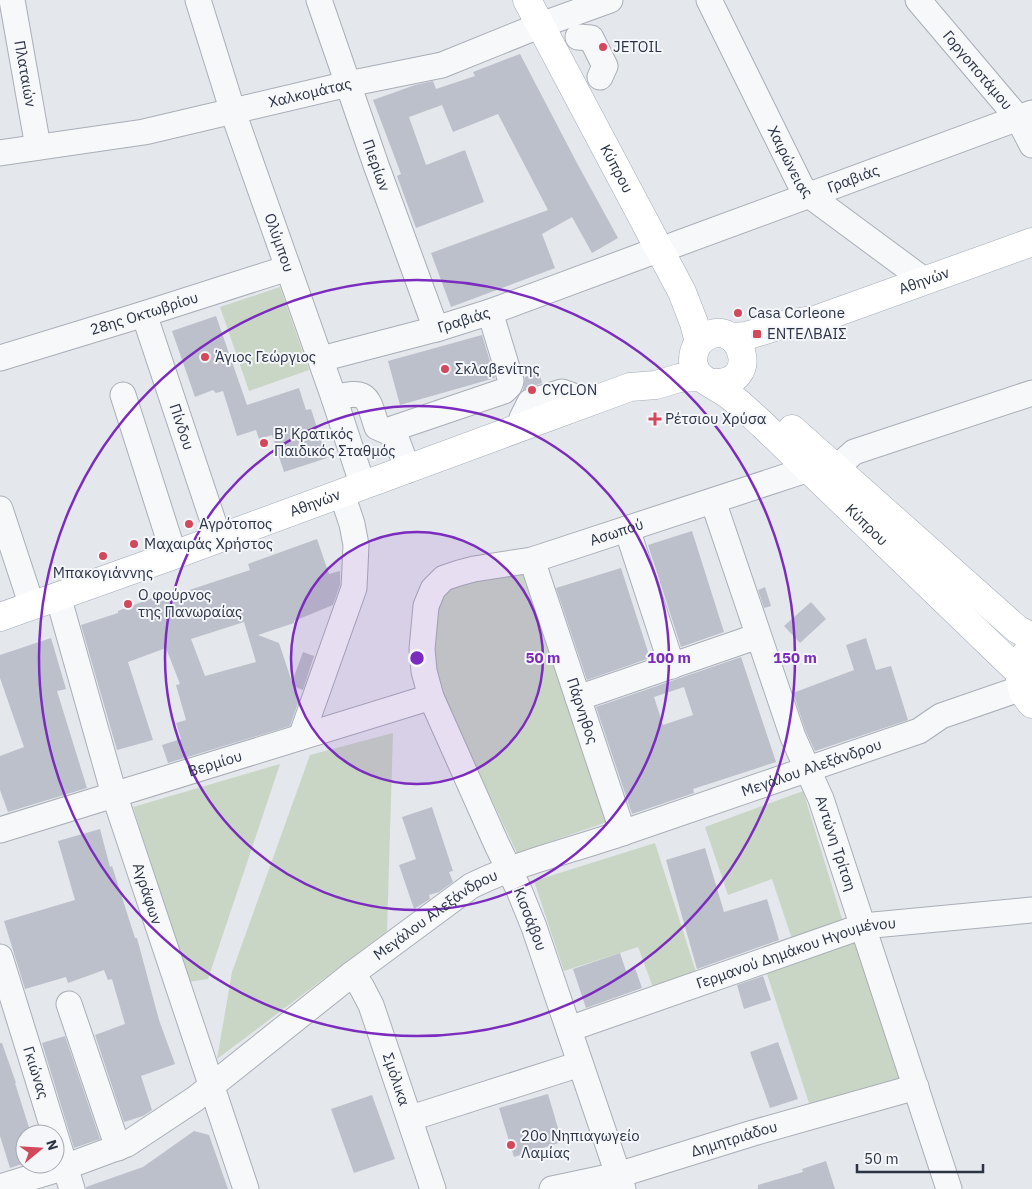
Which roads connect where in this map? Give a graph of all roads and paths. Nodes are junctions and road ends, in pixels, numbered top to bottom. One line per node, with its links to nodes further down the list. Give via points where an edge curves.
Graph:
1 (12, 0): 15 (street, Πλαταιών)
2 (198, 0): 12 (street, Ολύμπου)
3 (319, 0): 11 (street, Πιερίων)
4 (527, 0): 8 (main road, Κύπρου)
5 (610, 0): 8 (street, Χαλκομάτας)
6 (708, 0): 17 (street, Χαιρώνειας, via 801,186)
7 (918, 0): 13 (street, Γοργοποτάμου)
8 (549, 15): 11 (street, Χαλκομάτας, via 442,65); 19 (main road, Κύπρου)
9 (578, 37): 10 (street, via 591,38 605,66)
10 (600, 77)
11 (348, 84): 12 (street, Χαλκομάτας); 25 (street, Πιερίων)
12 (233, 112): 15 (street, Χαλκομάτας, via 144,132); 20 (street, Ολύμπου)
13 (1025, 116): 14 (street, Γοργοποτάμου); 17 (street, Γραβιάς)
14 (1032, 145)
15 (38, 147): 16 (street, Χαλκομάτας)
16 (0, 154)
17 (809, 195): 19 (street, Γραβιάς); 21 (street, Χαιρώνειας)
18 (1032, 242): 21 (main road, Αθηνών)
19 (667, 247): 22 (street, Γραβιάς); 26 (main road, Κύπρου); 29 (main road, Κύπρου, via 689,309)
20 (288, 268): 23 (street, 28ης Οκτωβρίου); 28 (street, Ολύμπου)
21 (924, 280): 24 (main road, Αθηνών)
22 (490, 312): 25 (street, Γραβιάς); 36 (street, via 511,381 507,389)
23 (144, 314): 27 (street, 28ης Οκτωβρίου); 44 (street, Πίνδου)
24 (818, 318): 26 (main road, Αθηνών, via 746,336); 30 (main road, Αθηνών, via 785,338 755,350)
25 (436, 329): 28 (street, Γραβιάς)
26 (729, 336): 29 (main road, via 715,334); 30 (main road, Κύπρου, via 741,348)
27 (0, 358)
28 (321, 359): 33 (street, Ολύμπου)
29 (702, 364): 30 (main road, via 722,384 731,381); 38 (main road, Κύπρου); 39 (main road, Αθηνών, via 679,362 651,373 630,387)
30 (743, 364): 37 (main road, Κύπρου, via 749,385 760,401)
31 (1032, 393): 37 (street, via 854,452)
32 (123, 395): 45 (street)
33 (343, 396): 36 (street, via 359,394 368,400 377,427); 40 (street, Ολύμπου)
34 (576, 397): 35 (street, via 562,392 530,402)
35 (522, 418)
36 (393, 430): 39 (street)
37 (837, 468): 52 (main road, Κύπρου, via 1017,629)
38 (809, 469): 41 (street, Ασωπού); 55 (main road, Κύπρου, via 946,600)
39 (408, 470): 40 (main road, Αθηνών)
40 (352, 490): 44 (main road, Αθηνών); 58 (street, via 356,545 354,588)
41 (713, 501): 43 (street, Ασωπού); 51 (street, Αντώνη Τρίτση)
42 (0, 509): 49 (street)
43 (626, 530): 46 (street, Ασωπού); 54 (street)
44 (219, 539): 45 (main road, Αθηνών)
45 (174, 555): 47 (main road, Αθηνών)
46 (532, 560): 48 (street, Ασωπού, via 474,569 444,578); 57 (street, Πάρνηθος)
47 (58, 596): 49 (main road, Αθηνών); 60 (street, Αγράφων)
48 (429, 596): 56 (street, Κισσάβου, via 424,614 422,649)
49 (32, 606): 50 (main road, Αθηνών)
50 (0, 617)
51 (758, 636): 54 (street); 59 (street, Αντώνη Τρίτση, via 792,737)
52 (1032, 637)
53 (1032, 645): 55 (main road, via 1024,655)
54 (672, 666): 57 (street)
55 (1026, 691): 59 (street, Μεγάλου Αλεξάνδρου, via 944,730 919,731)
56 (431, 698): 58 (street, Βερμίου); 63 (street, Κισσάβου)
57 (578, 698): 62 (street, Πάρνηθος)
58 (301, 737): 60 (street, Βερμίου)
59 (807, 769): 62 (street, Μεγάλου Αλεξάνδρου); 65 (street, Αντώνη Τρίτση, via 821,800)
60 (114, 794): 61 (street, Βερμίου); 71 (street, Αγράφων)
61 (0, 830)
62 (623, 833): 63 (street, Μεγάλου Αλεξάνδρου)
63 (509, 870): 67 (street, Μεγάλου Αλεξάνδρου, via 471,886); 69 (street, Κισσάβου, via 534,927)
64 (1032, 910): 65 (street, Γερμανού Δημάκου Ηγουμένου)
65 (863, 926): 69 (street, Γερμανού Δημάκου Ηγουμένου); 72 (street, Αντώνη Τρίτση)
66 (0, 957): 75 (street, Γκιώνας)
67 (352, 974): 71 (street, Μεγάλου Αλεξάνδρου); 73 (street, Σμόλικα, via 371,1005)
68 (69, 1004): 74 (street)
69 (569, 1029): 70 (street, Κισσάβου)
70 (580, 1064): 73 (street); 76 (street, Κισσάβου)
71 (211, 1085): 74 (street, Μεγάλου Αλεξάνδρου, via 162,1122); 78 (street, Αγράφων)
72 (916, 1086): 76 (street, Δημητριάδου, via 752,1133); 81 (street, Αντώνη Τρίτση)
73 (411, 1118): 79 (street, Σμόλικα)
74 (118, 1148): 75 (street, Μεγάλου Αλεξάνδρου)
75 (69, 1178): 77 (street, Μεγάλου Αλεξάνδρου)
76 (620, 1182): 80 (street, Δημητριάδου)
77 (0, 1187)
78 (246, 1189)
79 (433, 1189)
80 (552, 1189)
81 (949, 1189)

